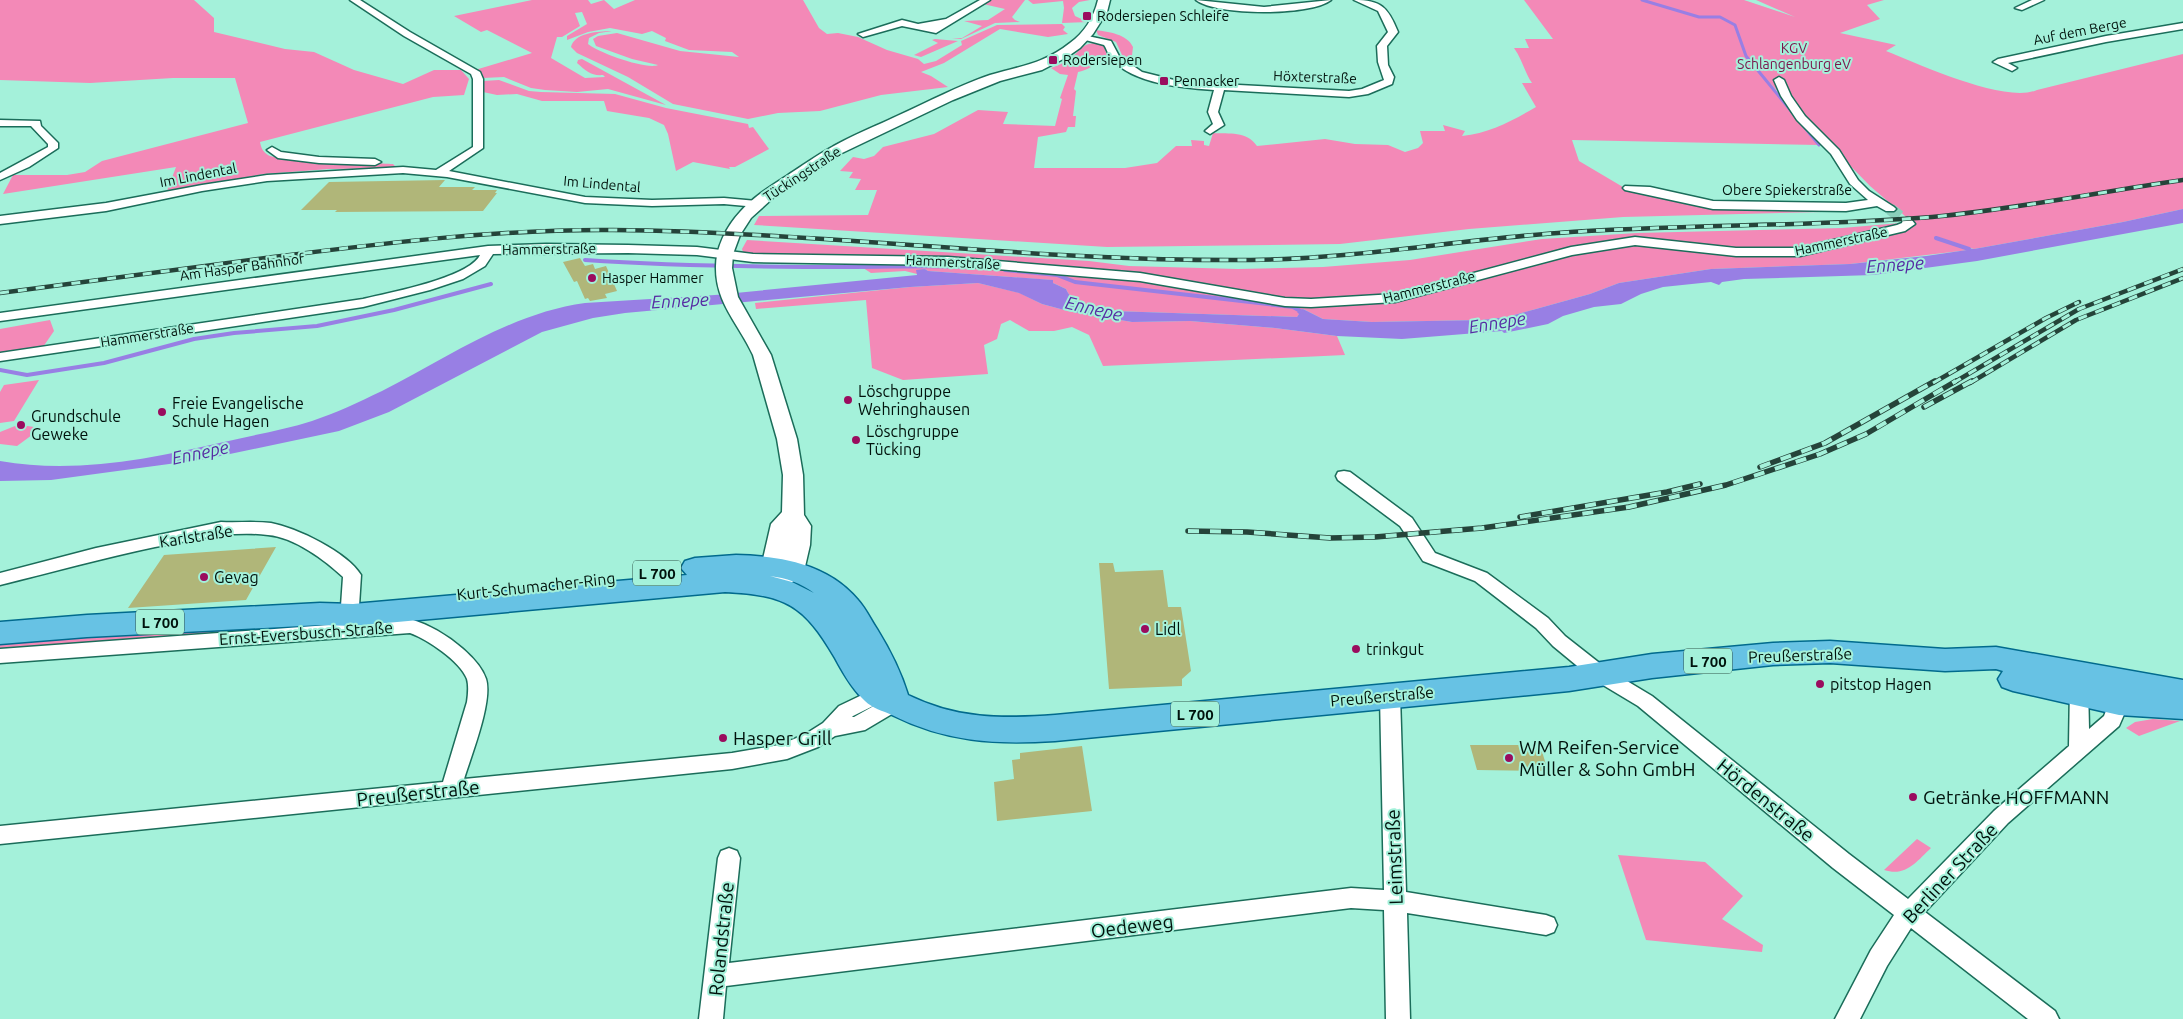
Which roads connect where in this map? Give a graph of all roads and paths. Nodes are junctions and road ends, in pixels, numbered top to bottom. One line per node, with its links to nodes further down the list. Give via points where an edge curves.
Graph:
1 (354, 0): 19 (street, via 475,72 478,78 478,148)
2 (986, 0): 10 (street, via 946,22 918,28 902,23)
3 (1104, 0): 11 (street, Tückingstraße, via 1100,15)
4 (1200, 0): 5 (street, via 1260,9 1297,7)
5 (1327, 0)
6 (1358, 0): 14 (street, Höxterstraße, via 1382,9 1389,20 1393,32 1382,46 1390,82 1349,94)
7 (2040, 0): 8 (street)
8 (2019, 8)
9 (2183, 26): 12 (street, Auf dem Berge, via 1998,62)
10 (863, 34)
11 (1084, 38): 14 (street, Höxterstraße, via 1108,42 1115,57 1140,74 1182,84); 24 (street, Tückingstraße, via 1053,60 979,84 878,129 796,175)
12 (2012, 68)
13 (1779, 80): 22 (street, Obere Spiekerstraße, via 1801,118 1835,152 1854,182)
14 (1220, 87): 16 (street, via 1212,112 1219,125)
15 (0, 123): 20 (street, via 36,123 36,127 53,143 53,148)
16 (1210, 131)
17 (272, 150): 18 (street, Im Lindental, via 278,155 309,159 395,163 404,166)
18 (403, 170): 19 (street, Im Lindental); 26 (street, Im Lindental, via 267,178 106,207)
19 (438, 172): 23 (street, Im Lindental, via 585,200)
20 (0, 177)
21 (1629, 188): 22 (street, Obere Spiekerstraße, via 1713,205 1846,207)
22 (1878, 202): 25 (street, Hammerstraße)
23 (652, 203): 24 (street, Im Lindental)
24 (753, 208): 29 (street, Tückingstraße, via 732,235)
25 (1890, 209)
26 (0, 220)
27 (1907, 222): 29 (street, Hammerstraße, via 1909,224 1902,228 1800,252 1736,252 1635,241 1606,245 1571,251 1395,298 1337,303 1285,302 1148,278 1058,269 948,261)
28 (488, 250): 29 (street, Hammerstraße, via 577,248); 30 (street, Am Hasper Bahnhof); 31 (street, Hammerstraße, via 482,263 458,276 363,303)
29 (725, 257): 33 (street, Tückingstraße, via 725,280 736,312 762,355 779,407 793,475 793,515 800,526 799,545)
30 (0, 317)
31 (0, 357)
32 (1344, 476): 39 (street, Hördenstraße, via 1406,522 1429,557 1481,576)
33 (778, 574): 35 (main road, Kurt-Schumacher-Ring / L 700, via 757,564 731,564); 36 (main road, Kurt-Schumacher-Ring / L 700, via 654,589 353,615); 43 (main road, Kurt-Schumacher-Ring / L 700, via 827,622 856,670)
34 (0, 579): 35 (street, Karlstraße, via 96,554 221,528 271,529 306,542 352,574)
35 (350, 606): 36 (main road, Kurt-Schumacher-Ring / L 700)
36 (320, 614): 37 (main road, L 700)
37 (0, 633)
38 (0, 656): 47 (street, Ernst-Eversbusch-Straße, via 410,626 423,630 455,652 474,672 478,687 477,702)
39 (1600, 674): 40 (main road, Preußerstraße / L 700, via 1793,653 1880,654 1945,660 1998,676); 44 (main road, Preußerstraße / L 700); 51 (street, Hördenstraße, via 1645,701)
40 (2080, 684): 41 (main road, L 700); 46 (street)
41 (2115, 691): 42 (main road, L 700); 45 (main road, L 700); 46 (street, Berliner Straße, via 2112,721)
42 (2183, 692)
43 (888, 695): 44 (main road, Preußerstraße / L 700, via 918,715 941,724 1026,730); 47 (street, Preußerstraße, via 858,724 830,729 811,741 780,753 732,761)
44 (1390, 695): 50 (street, Leimstraße)
45 (2183, 707)
46 (2079, 748): 51 (street, Berliner Straße, via 2001,817)
47 (451, 790): 48 (street, Preußerstraße)
48 (0, 835)
49 (729, 858): 53 (street, Rolandstraße)
50 (1396, 901): 52 (street, Oedeweg); 53 (street, Oedeweg, via 1351,898); 55 (street, Leimstraße)
51 (1908, 914): 56 (street, Berliner Straße, via 1879,958); 57 (street, Hördenstraße)
52 (1546, 925)
53 (717, 976): 54 (street, Rolandstraße)
54 (711, 1019)
55 (1398, 1019)
56 (1847, 1019)
57 (2047, 1019)

